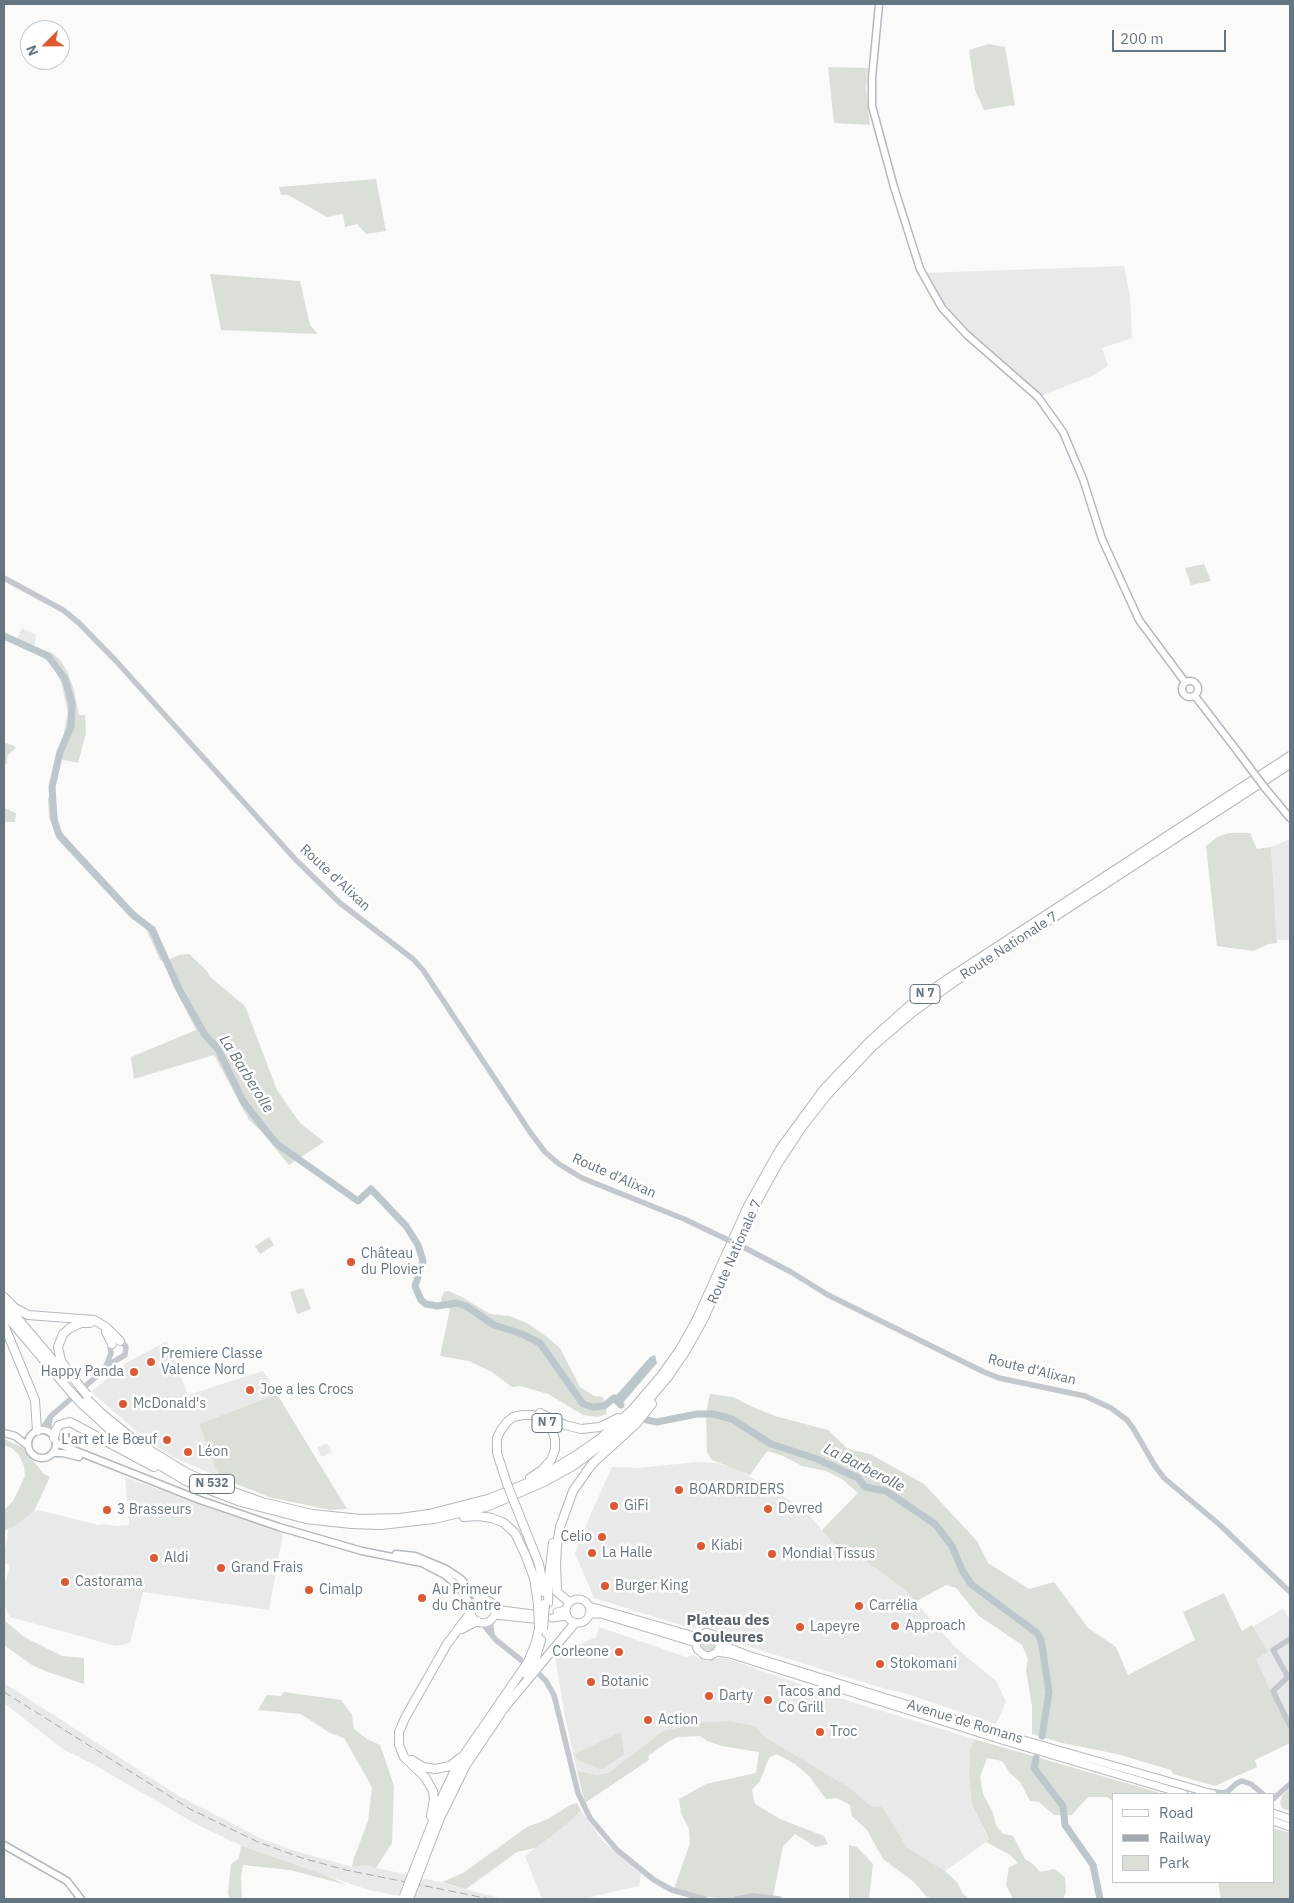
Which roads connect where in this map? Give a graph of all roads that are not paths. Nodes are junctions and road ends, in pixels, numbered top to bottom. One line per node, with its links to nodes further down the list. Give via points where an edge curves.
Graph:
1 (879, 4): 3 (main road, via 872,106 920,269 942,308 966,334 1038,397 1063,432 1102,539 1139,620)
2 (4, 578): 36 (street, Route d'Alixan, bridge, via 79,622 302,866 348,910 423,970 530,1132 559,1164 582,1178 684,1219 745,1248 828,1295 984,1372 1085,1396 1111,1408 1126,1420 1164,1478 1220,1525)
3 (1184, 682): 4 (main road, via 1183,693); 4 (main road, via 1197,683 1199,689)
4 (1195, 696): 7 (main road, bridge)
5 (1290, 756): 20 (highway, Route Nationale 7 / N 7, via 940,984 859,1050 820,1094 780,1149 748,1206 690,1333 661,1376)
6 (1290, 764): 17 (highway, Route Nationale 7 / N 7, via 946,987 866,1052 818,1106 777,1165 703,1320)
7 (1290, 818)
8 (4, 1296): 12 (highway, via 20,1312 33,1316 94,1320)
9 (4, 1302): 18 (highway, N 532)
10 (4, 1312): 18 (highway, N 532)
11 (4, 1325): 23 (highway, via 35,1400)
12 (120, 1341): 13 (street); 15 (street, via 127,1350)
13 (112, 1344): 14 (street); 18 (highway, via 107,1333 89,1323 74,1325 63,1334 58,1347 59,1356)
14 (111, 1353): 15 (street); 16 (street)
15 (120, 1358): 16 (street)
16 (105, 1369): 21 (street)
17 (668, 1377): 22 (highway, Route Nationale 7 / N 7); 32 (highway, N 7, via 636,1423 592,1464)
18 (74, 1387): 19 (highway, N 532, bridge)
19 (84, 1398): 29 (highway, N 532, via 119,1438); 33 (highway, N 532, via 138,1444 187,1473 242,1496 298,1512 361,1519 400,1518 436,1513)
20 (632, 1410): 30 (highway, N 7, via 604,1426 586,1429 565,1425 532,1411 508,1416 496,1429 493,1444 495,1461); 33 (highway, N 532, via 602,1437 565,1463 533,1481)
21 (51, 1416): 23 (street); 26 (street, via 49,1424)
22 (619, 1430): 34 (highway, N 532, via 573,1466 525,1491 475,1510)
23 (36, 1432): 25 (main road); 26 (main road); 27 (main road)
24 (4, 1433): 25 (main road)
25 (15, 1436): 27 (main road)
26 (53, 1438): 28 (main road); 29 (highway, via 59,1426 70,1422 160,1471); 31 (main road)
27 (27, 1445): 28 (main road, via 37,1458 47,1458)
28 (54, 1453): 31 (main road, via 77,1457)
29 (186, 1481): 34 (highway, N 532, via 241,1502 306,1519 381,1525)
30 (506, 1485): 33 (highway, N 7, via 497,1453 500,1430 517,1416 538,1417 548,1424 554,1436 551,1460 532,1477); 38 (highway, N 7, bridge, via 536,1570)
31 (167, 1487): 35 (main road)
32 (572, 1491): 38 (highway, N 7, via 561,1511 553,1538); 41 (highway, N 7, via 560,1527 556,1565 557,1592)
33 (491, 1498)
34 (434, 1519): 38 (highway, N 7, via 478,1516 499,1520 510,1528 520,1541)
35 (370, 1553): 37 (main road, via 408,1555 431,1562 460,1579); 40 (main road, via 430,1566 459,1586)
36 (1290, 1592)
37 (479, 1599): 40 (main road); 42 (main road, via 487,1600)
38 (543, 1604): 48 (highway, N 7, bridge)
39 (589, 1606): 41 (main road, via 579,1599); 43 (main road); 51 (main road, Avenue de Romans)
40 (471, 1609): 46 (main road); 74 (highway, N 7, via 447,1644 399,1732 399,1745 404,1757 425,1777 433,1791 432,1811)
41 (567, 1609): 44 (main road); 47 (main road)
42 (492, 1612): 45 (main road); 46 (main road); 49 (street)
43 (589, 1614): 47 (main road, via 584,1621); 51 (main road, Avenue de Romans, via 601,1614)
44 (555, 1615)
45 (533, 1616)
46 (479, 1622): 49 (street); 60 (highway, via 464,1627 453,1641 408,1718 403,1734 409,1757 423,1767 435,1769 446,1768 456,1762)
47 (575, 1623): 58 (highway)
48 (543, 1629): 58 (highway, N 7, via 530,1671); 60 (highway, N 7, via 528,1662)
49 (492, 1636): 54 (street)
50 (1290, 1639): 59 (street, via 1273,1650 1288,1677 1273,1691)
51 (697, 1640): 52 (main road, Avenue de Romans, via 703,1633 713,1633); 53 (main road, Avenue de Romans, via 698,1651 704,1655)
52 (720, 1644): 53 (main road); 56 (main road, Avenue de Romans)
53 (717, 1652): 56 (main road, Avenue de Romans)
54 (521, 1660)
55 (539, 1674): 78 (street, via 554,1696 578,1793 598,1828 617,1850 654,1880 672,1890)
56 (847, 1688): 57 (main road, Avenue de Romans)
57 (856, 1691): 62 (main road, Avenue de Romans); 64 (main road, Avenue de Romans, via 1005,1741)
58 (510, 1700): 75 (highway, N 7, via 483,1737 455,1785)
59 (1290, 1726)
60 (474, 1738): 74 (highway, N 7, via 444,1793)
61 (1290, 1784): 68 (street)
62 (1187, 1786): 63 (street, via 1223,1793); 65 (main road, Avenue de Romans)
63 (1233, 1787): 66 (street); 67 (street, via 1239,1781 1247,1782)
64 (1181, 1793)
65 (1210, 1793)
66 (1234, 1793)
67 (1262, 1793)
68 (1274, 1797)
69 (1274, 1813): 70 (main road)
70 (1290, 1819)
71 (1274, 1821): 72 (main road)
72 (1290, 1827)
73 (4, 1845): 77 (main road, via 67,1880)
74 (421, 1849): 75 (highway, N 7)
75 (414, 1876): 76 (highway, N 7, bridge)
76 (407, 1898)
77 (81, 1899)
78 (705, 1899)
79 (736, 1899): 80 (street, via 754,1896)
80 (779, 1899)

